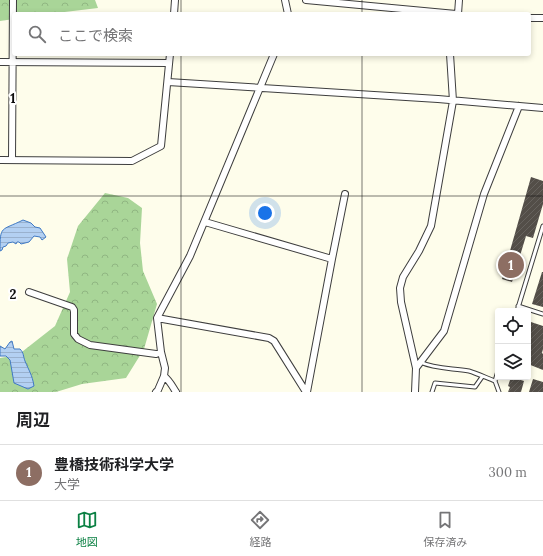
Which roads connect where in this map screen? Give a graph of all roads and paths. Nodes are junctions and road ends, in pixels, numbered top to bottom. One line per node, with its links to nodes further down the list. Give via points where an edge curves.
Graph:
1 (13, 0): 6 (street)
2 (175, 0): 7 (street)
3 (285, 0): 8 (street)
4 (306, 0): 9 (street)
5 (460, 0): 10 (street)
6 (13, 12)
7 (174, 12)
8 (288, 12)
9 (431, 12)
10 (457, 12)
11 (531, 18): 12 (street)
12 (543, 18)
13 (13, 56): 18 (street)
14 (170, 56): 19 (street)
15 (273, 56): 21 (street)
16 (450, 56): 22 (street)
17 (0, 62): 18 (street)
18 (13, 62): 19 (street); 26 (street)
19 (169, 63): 20 (street)
20 (168, 82): 21 (street); 26 (street, via 162,146 146,155 132,161)
21 (260, 88): 22 (street); 28 (street)
22 (453, 101): 23 (street); 36 (street, via 431,226 403,277 400,288)
23 (519, 106): 24 (street); 36 (street, via 484,194 444,331)
24 (543, 108)
25 (0, 160): 26 (street)
26 (12, 160)
27 (345, 194): 30 (street)
28 (205, 222): 30 (street); 34 (street)
29 (543, 226): 32 (lane)
30 (332, 259): 42 (street)
31 (29, 292): 35 (street, via 72,306 74,334 90,345 156,354)
32 (518, 306): 33 (lane)
33 (543, 314)
34 (158, 318): 35 (street); 42 (street, via 269,338 274,341)
35 (161, 352): 37 (street)
36 (418, 365): 38 (lane, via 470,372); 43 (street)
37 (164, 376): 40 (street); 41 (street)
38 (482, 377): 39 (lane); 44 (lane, via 475,387 435,383)
39 (495, 381): 45 (lane)
40 (156, 392)
41 (176, 392)
42 (306, 392)
43 (415, 392)
44 (432, 392)
45 (499, 392)

